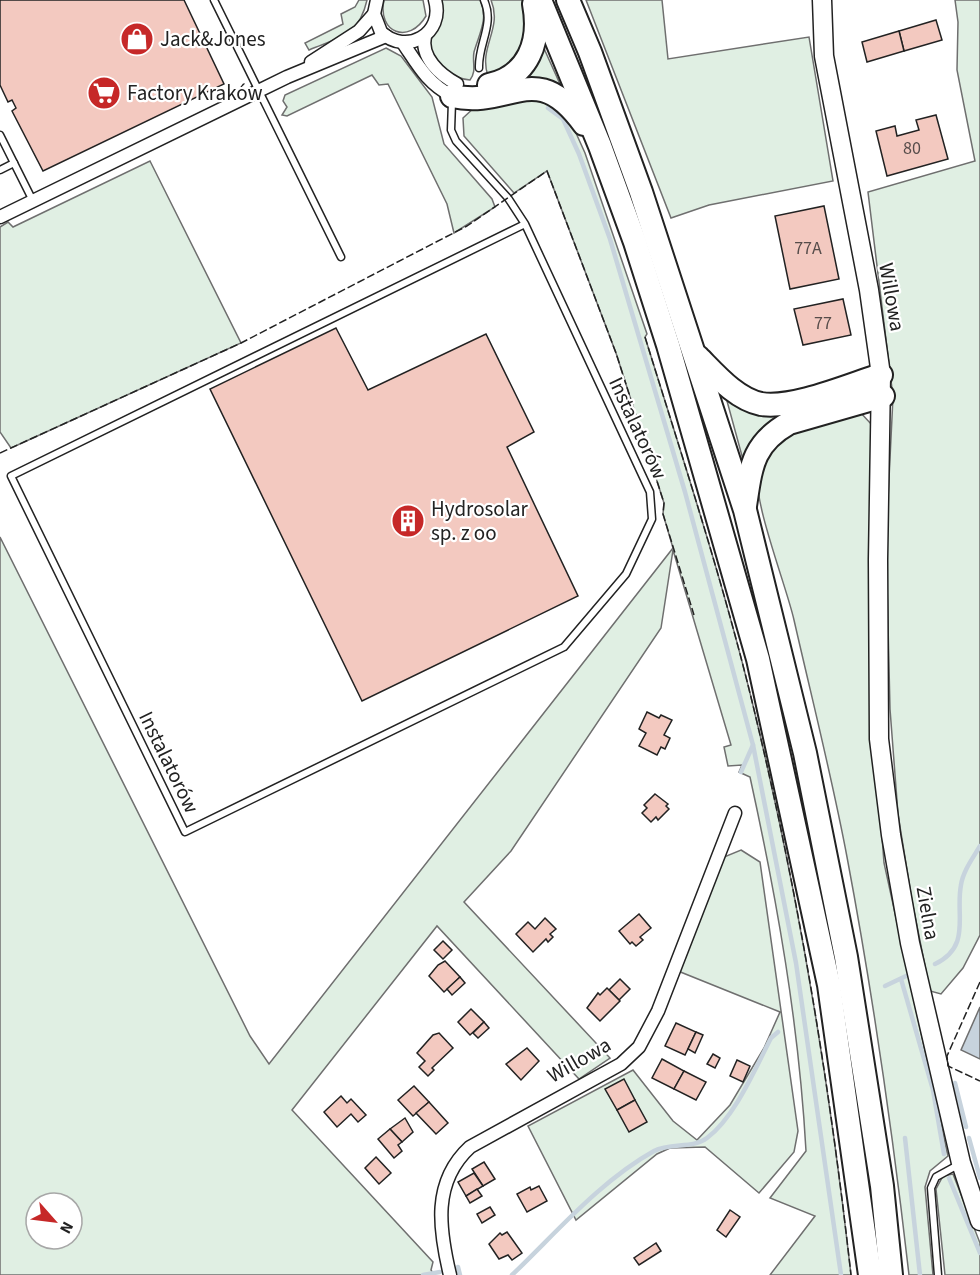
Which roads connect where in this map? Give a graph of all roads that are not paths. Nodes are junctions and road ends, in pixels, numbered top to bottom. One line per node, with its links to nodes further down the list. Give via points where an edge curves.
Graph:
1 (214, 0): 16 (lane)
2 (377, 0): 9 (street)
3 (435, 0): 11 (street, via 436,21)
4 (484, 0): 13 (lane, via 489,23)
5 (533, 0): 15 (highway, via 536,37 526,63 499,83)
6 (540, 0): 18 (highway)
7 (568, 0): 25 (highway, via 633,170)
8 (822, 0): 26 (street, Willowa, via 824,56 869,290)
9 (374, 14): 10 (street); 14 (street, via 359,31)
10 (386, 36): 12 (street); 14 (street)
11 (425, 36): 12 (street); 15 (street, via 423,44 430,60)
12 (403, 43): 15 (street, via 422,73 440,90)
13 (479, 68)
14 (287, 77): 16 (street)
15 (455, 90): 18 (highway, via 479,99 531,87 551,92 572,108); 23 (lane, Instalatorów, via 451,125 456,141 508,198)
16 (259, 91): 21 (street); 24 (lane)
17 (0, 135): 19 (lane)
18 (600, 146): 33 (highway, via 665,334 758,659 829,985)
19 (14, 164): 20 (lane); 21 (lane)
20 (0, 170)
21 (33, 202): 22 (street)
22 (1, 216)
23 (525, 224): 23 (lane, Instalatorów, via 11,476 184,832 564,647 626,574 652,519 650,492)
24 (341, 257)
25 (695, 354): 26 (highway, via 732,389 760,404); 27 (highway)
26 (882, 385): 27 (highway, via 777,430 755,456); 28 (street, Willowa)
27 (745, 510): 34 (highway, via 805,753 846,957 880,1175)
28 (878, 605): 30 (street, Zielna, via 879,739 891,835 910,943)
29 (735, 813): 32 (street, Willowa, via 658,1011 639,1047 621,1064 470,1147 454,1161 441,1210)
30 (961, 1163): 31 (street, Zielna); 35 (lane, via 936,1177 931,1188)
31 (980, 1221)
32 (450, 1275)
33 (870, 1275)
34 (891, 1275)
35 (938, 1275)

